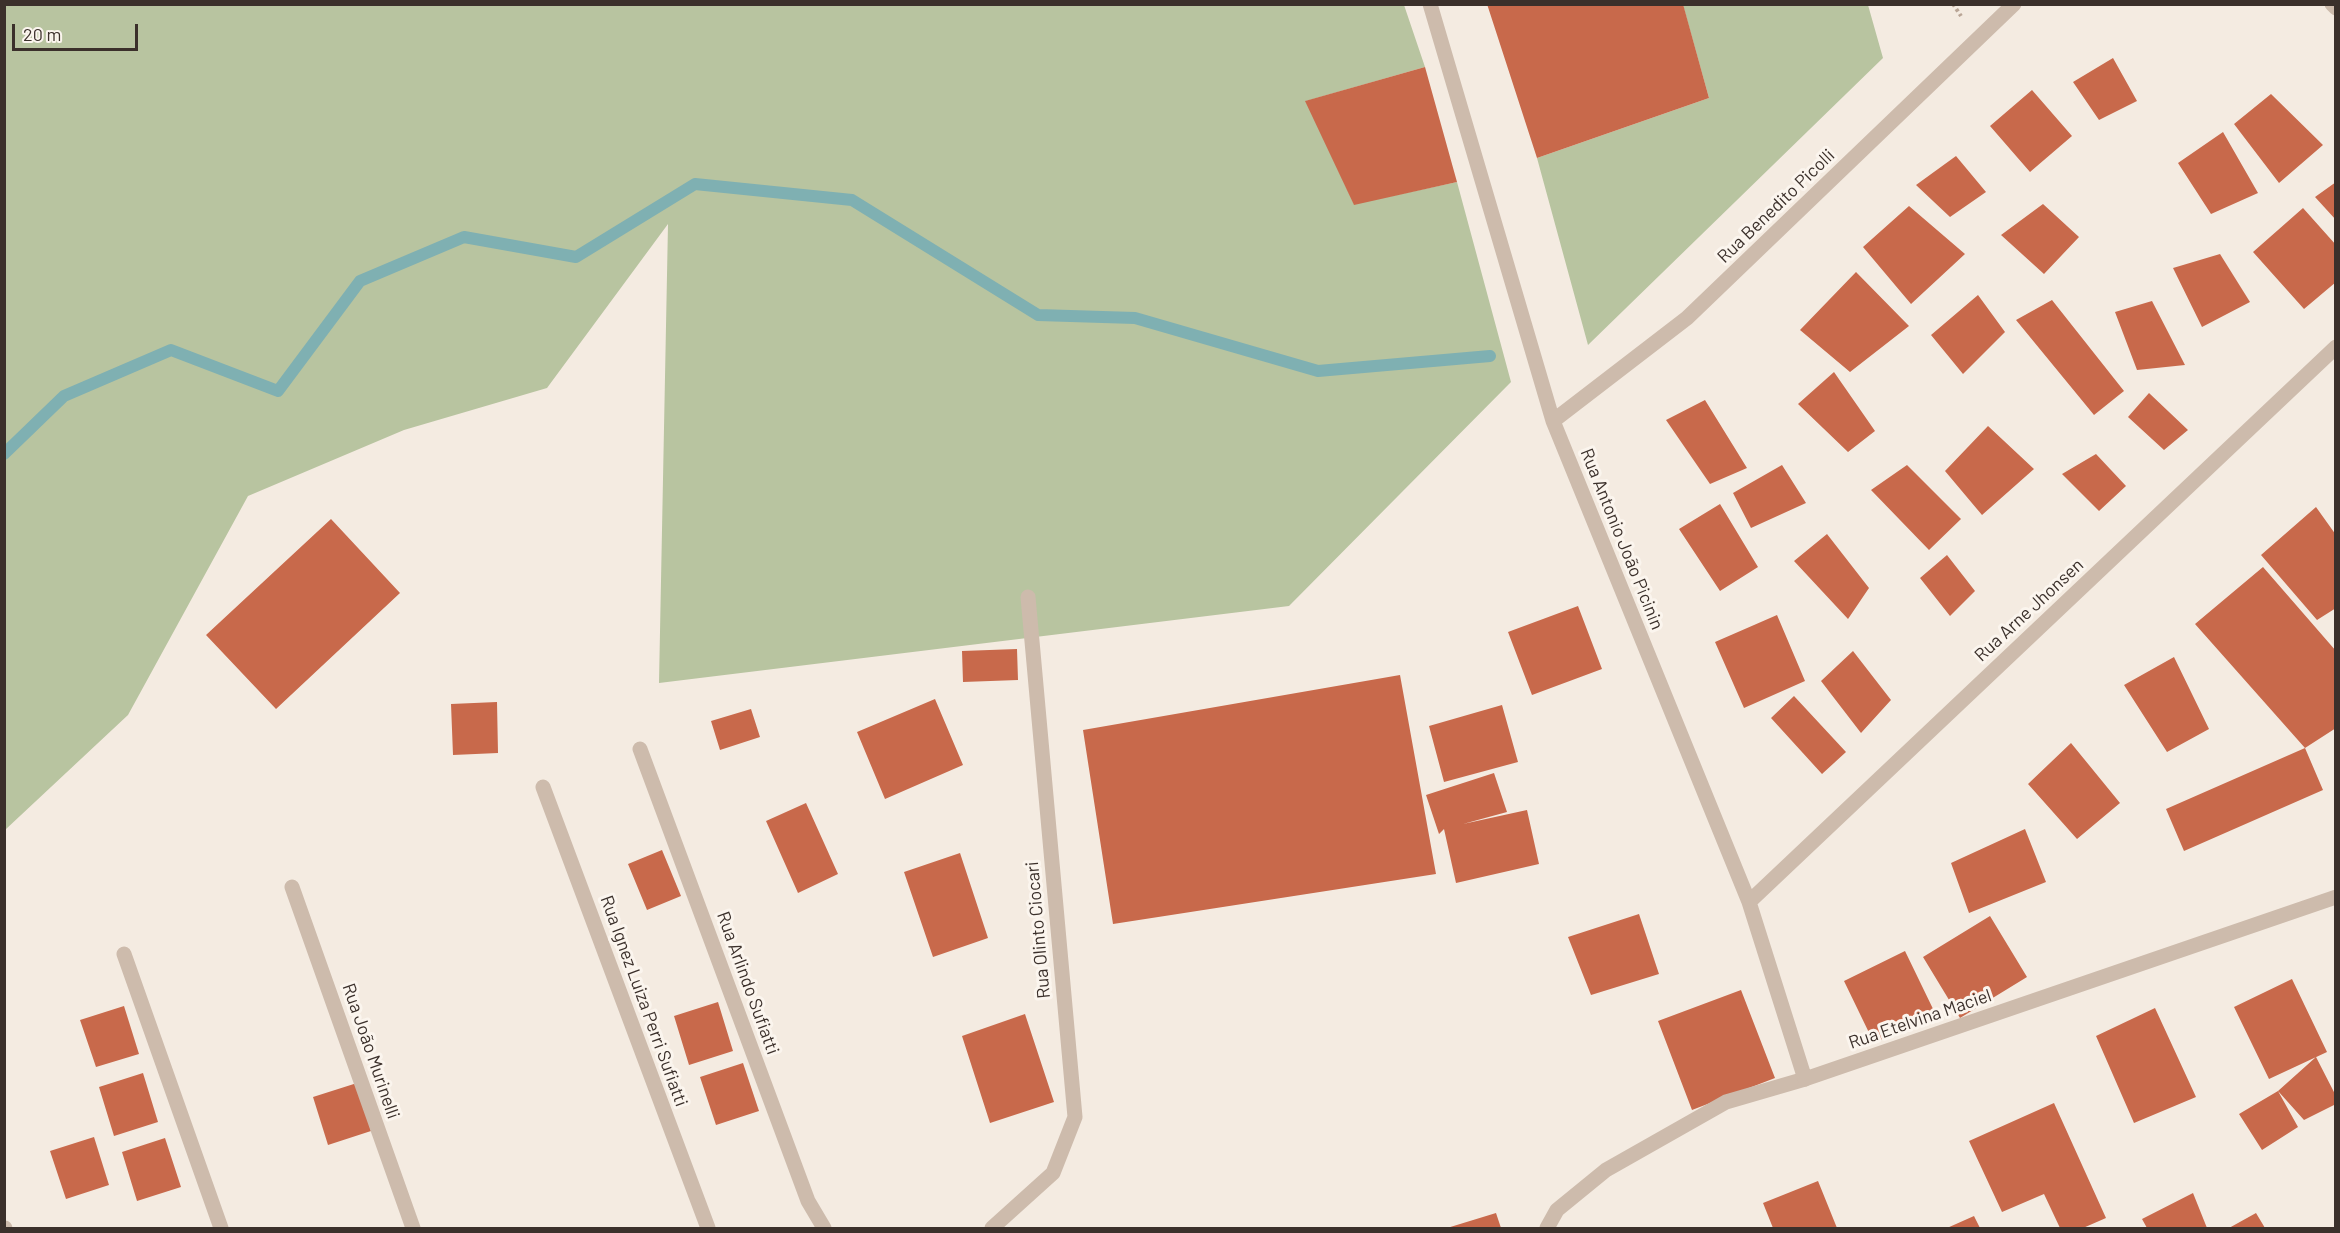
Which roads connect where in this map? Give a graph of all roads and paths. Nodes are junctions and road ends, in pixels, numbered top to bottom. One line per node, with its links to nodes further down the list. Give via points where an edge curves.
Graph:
1 (1430, 4): 4 (street, Rua Antonio João Picinin)
2 (2014, 4): 4 (street, Rua Benedito Picolli, via 1687,318)
3 (2336, 347): 10 (street, Rua Arne Jhonsen)
4 (1553, 421): 10 (street, Rua Antonio João Picinin)
5 (1028, 597): 17 (street, Rua Olinto Ciocari, via 1075,1117 1053,1173)
6 (640, 749): 16 (street, Rua Arlindo Sufiatti, via 808,1201)
7 (543, 787): 15 (street, Rua Ignez Luiza Perri Sufiatti)
8 (292, 887): 14 (street, Rua João Murinelli)
9 (2336, 897): 12 (street, Rua Etelvina Maciel)
10 (1749, 902): 12 (street, Rua Antonio João Picinin)
11 (124, 954): 13 (street)
12 (1805, 1079): 18 (street, Rua Etelvina Maciel, via 1725,1102 1606,1170 1557,1210)
13 (220, 1228)
14 (412, 1228)
15 (708, 1228)
16 (824, 1228)
17 (992, 1228)
18 (1546, 1228)

